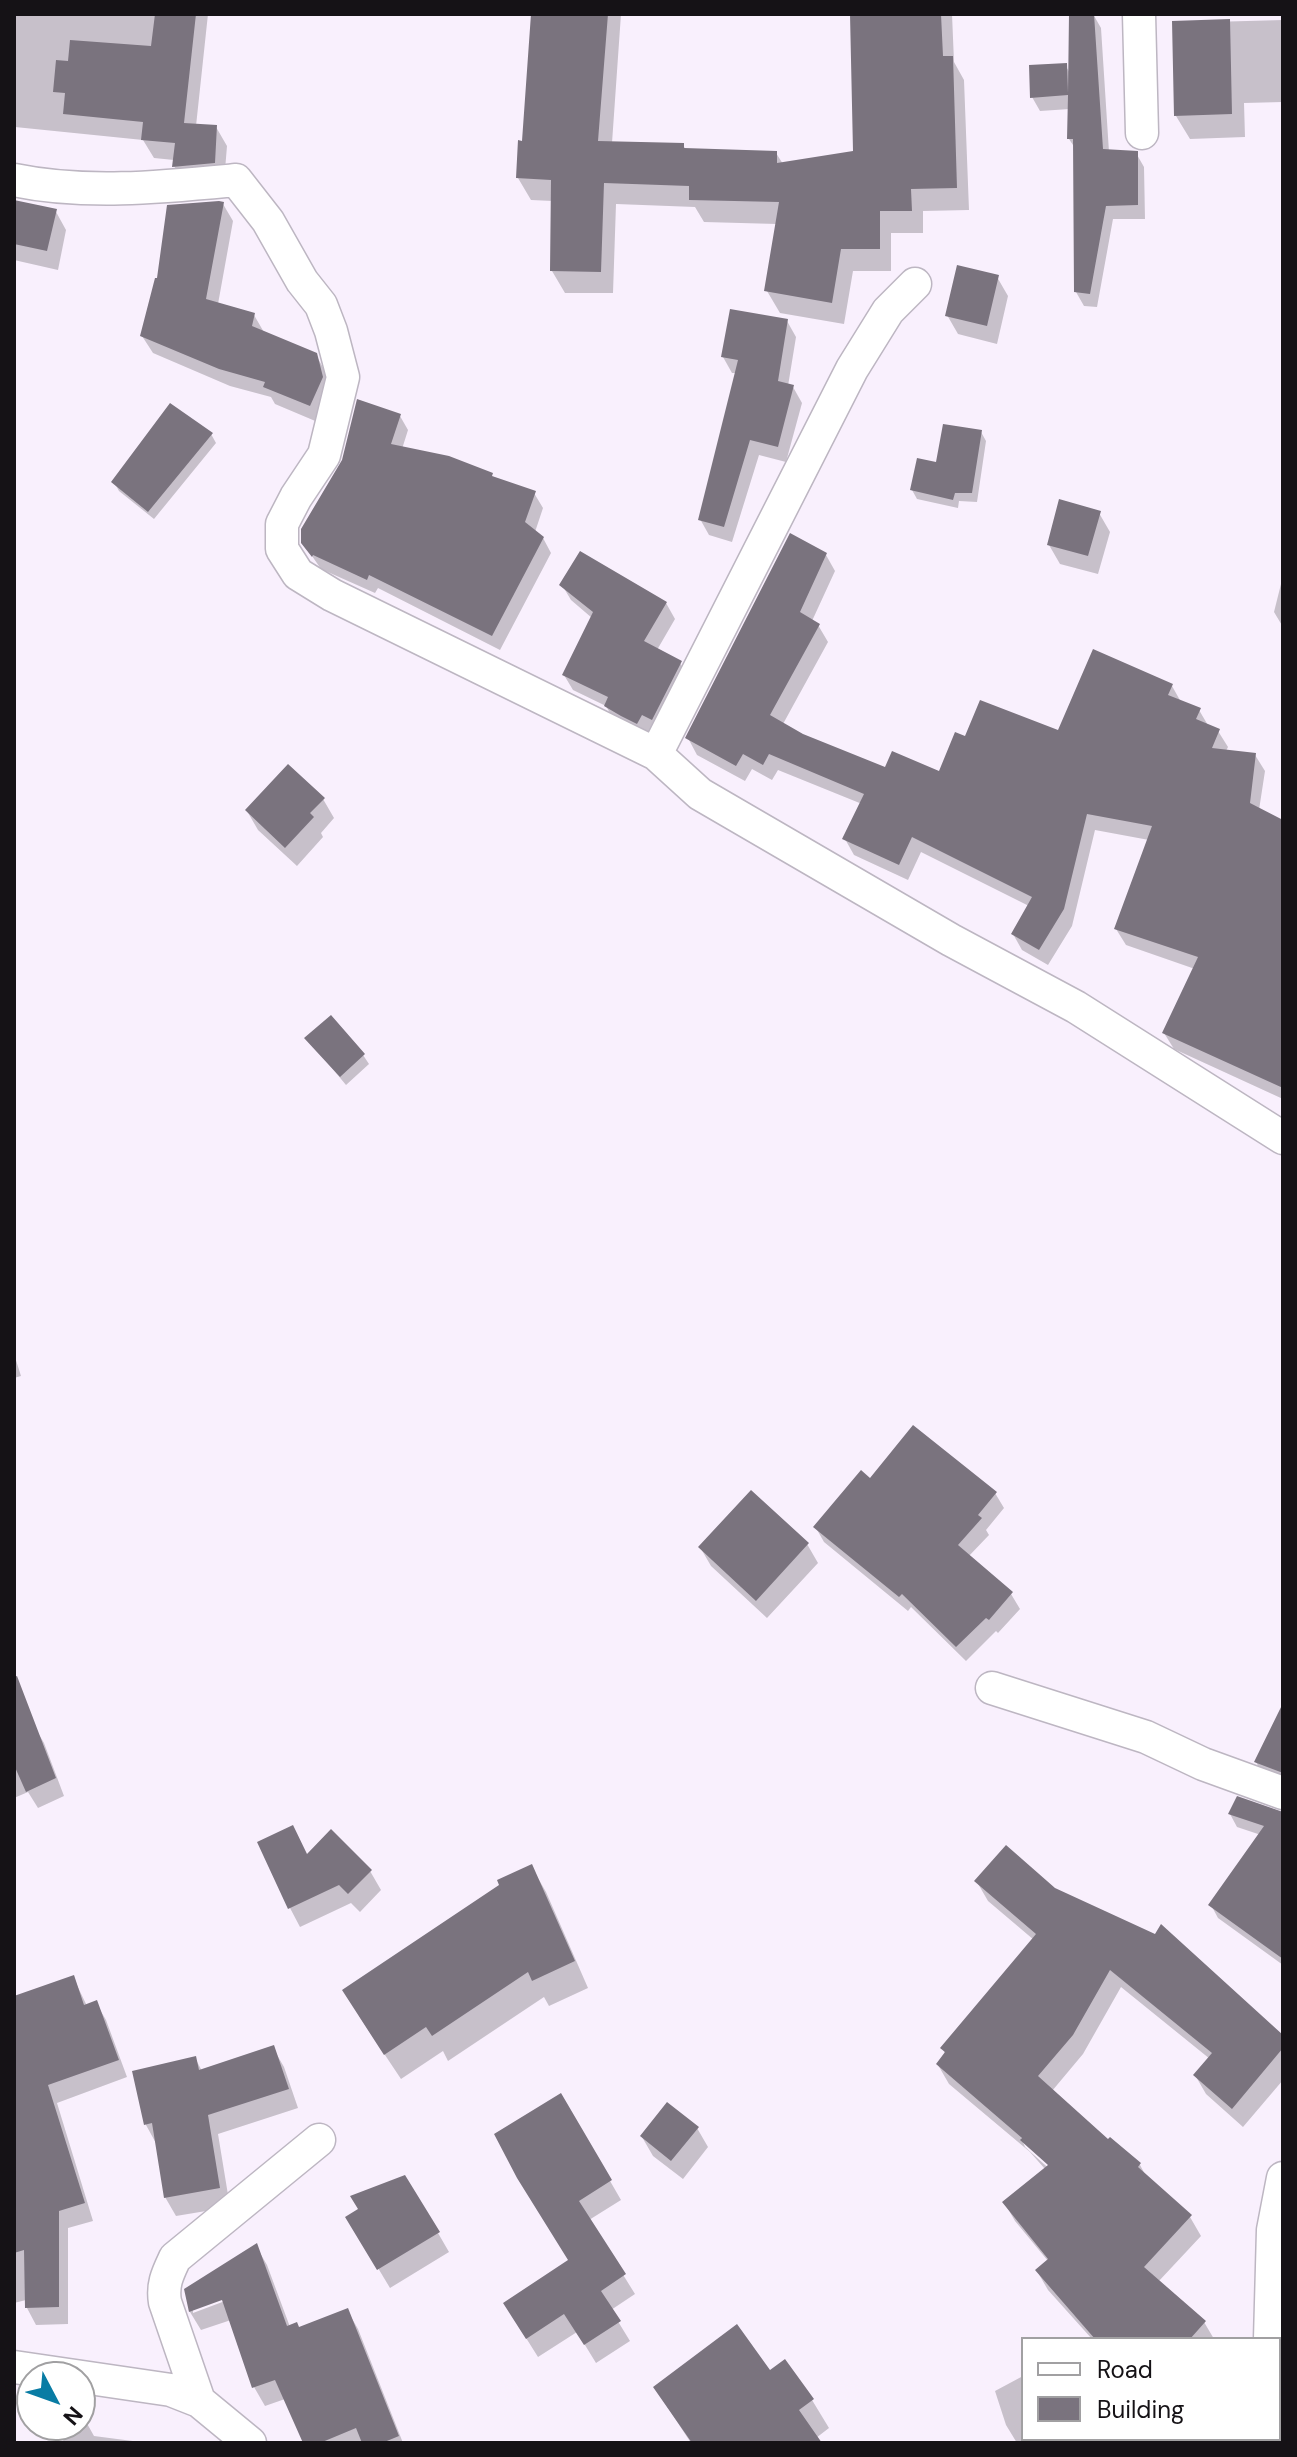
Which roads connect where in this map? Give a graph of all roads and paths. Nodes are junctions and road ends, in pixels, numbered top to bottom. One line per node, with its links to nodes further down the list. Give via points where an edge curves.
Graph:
1 (1139, 14): 2 (street)
2 (1142, 133)
3 (14, 180): 5 (street, via 42,186 161,187 236,180 321,305 343,377 324,455 282,524 282,549 298,574)
4 (915, 284): 5 (street, via 888,311 852,369)
5 (656, 754): 6 (street, via 700,794 1076,1007)
6 (1283, 1138)
7 (992, 1688): 8 (street, via 1146,1737)
8 (1283, 1793)
9 (319, 2140): 13 (street, via 175,2258 166,2277 165,2302)
10 (1283, 2178): 11 (street, via 1273,2230)
11 (1270, 2337)
12 (14, 2367): 13 (street, via 171,2390)
13 (199, 2401): 14 (street)
14 (250, 2443)

